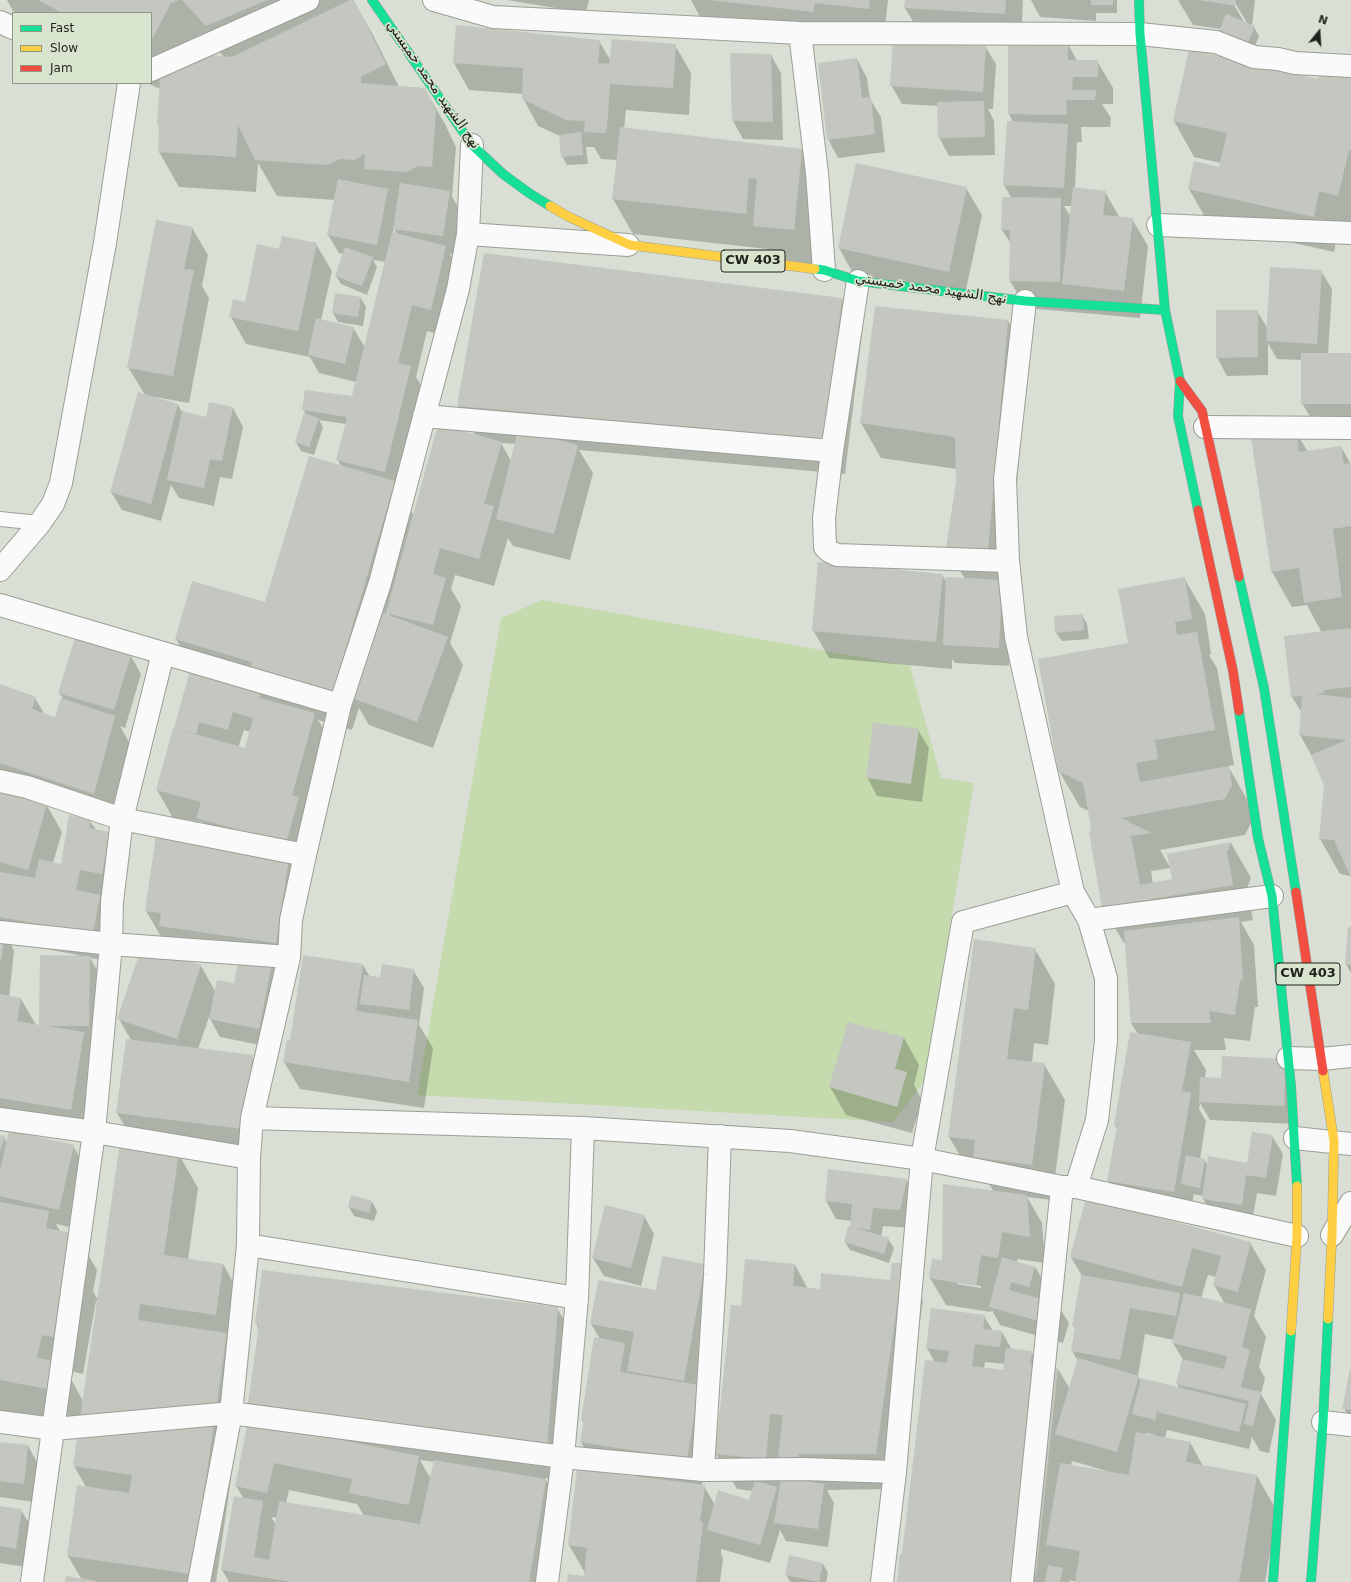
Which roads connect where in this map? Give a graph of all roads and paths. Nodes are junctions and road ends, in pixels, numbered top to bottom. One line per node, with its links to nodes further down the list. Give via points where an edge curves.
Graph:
1 (308, 0): 10 (street)
2 (372, 0): 12 (main road, نهج الشهيد محمد خميستي / CW 403)
3 (434, 0): 7 (street, via 493,17)
4 (1139, 0): 8 (main road)
5 (0, 22): 6 (street)
6 (12, 28)
7 (800, 33): 8 (street); 17 (street, via 817,173)
8 (1140, 34): 9 (street, via 1216,42 1254,57 1295,63); 13 (main road)
9 (1351, 66)
10 (152, 70)
11 (129, 84): 27 (street, via 105,243 61,483 53,504)
12 (472, 144): 15 (street); 16 (main road, نهج الشهيد محمد خميستي / CW 403, via 503,174 529,193 569,217)
13 (1158, 225): 14 (street); 20 (main road)
14 (1351, 233)
15 (468, 234): 16 (street); 22 (street, via 458,289)
16 (630, 245): 17 (main road, نهج الشهيد محمد خميستي / CW 403)
17 (824, 270): 18 (main road, نهج الشهيد محمد خميستي / CW 403)
18 (858, 281): 19 (main road, نهج الشهيد محمد خميستي / CW 403); 25 (street)
19 (1024, 301): 20 (main road, نهج الشهيد محمد خميستي / CW 403); 28 (street, via 1006,479)
20 (1165, 310): 21 (main road, CW 403)
21 (1180, 381): 23 (main road, CW 403, via 1202,411); 37 (main road, CW 403, via 1178,416 1233,671 1258,838)
22 (424, 416): 25 (street); 32 (street, via 380,583)
23 (1205, 427): 24 (street); 44 (main road, CW 403, via 1264,688)
24 (1351, 428)
25 (832, 451): 28 (street, via 824,518 825,547 829,551 838,555 853,556)
26 (0, 519): 27 (lane)
27 (40, 523): 29 (street)
28 (1008, 562): 36 (street, via 1016,637)
29 (0, 570)
30 (0, 605): 31 (street)
31 (163, 653): 32 (street); 34 (street)
32 (340, 705): 35 (street)
33 (0, 781): 34 (street, via 27,787)
34 (122, 819): 35 (street); 40 (street, via 112,902)
35 (305, 855): 41 (street, via 291,920)
36 (1073, 892): 38 (street); 53 (street, via 963,922)
37 (1272, 896): 38 (street); 43 (main road, CW 403)
38 (1089, 920): 54 (street, via 1106,978 1106,1041 1097,1120)
39 (0, 932): 40 (street)
40 (111, 944): 41 (street); 48 (street)
41 (289, 956): 45 (street)
42 (1351, 1056): 44 (street)
43 (1288, 1058): 44 (street); 50 (main road, CW 403)
44 (1322, 1059): 51 (main road, CW 403)
45 (252, 1118): 47 (street); 52 (street)
46 (0, 1119): 48 (street)
47 (582, 1128): 49 (street); 59 (street)
48 (94, 1132): 52 (street); 64 (street)
49 (720, 1136): 53 (street, via 790,1141); 66 (street, via 715,1275)
50 (1295, 1138): 51 (street); 57 (main road, CW 403)
51 (1342, 1142): 56 (main road, CW 403)
52 (249, 1158): 58 (street)
53 (922, 1159): 54 (street); 67 (street)
54 (1069, 1187): 57 (street); 72 (street)
55 (1351, 1203): 56 (street)
56 (1332, 1235): 62 (main road, CW 403)
57 (1297, 1236): 73 (main road, CW 403)
58 (248, 1245): 59 (street); 60 (street)
59 (577, 1298): 65 (street)
60 (231, 1413): 64 (street); 65 (street); 69 (street)
61 (0, 1422): 64 (street)
62 (1322, 1422): 63 (street); 74 (main road, CW 403)
63 (1351, 1425)
64 (54, 1429): 68 (street)
65 (563, 1457): 66 (street); 70 (street)
66 (703, 1470): 67 (street, via 803,1469)
67 (895, 1472): 71 (street)
68 (32, 1582)
69 (199, 1582)
70 (547, 1582)
71 (882, 1582)
72 (1022, 1582)
73 (1273, 1582)
74 (1311, 1582)

